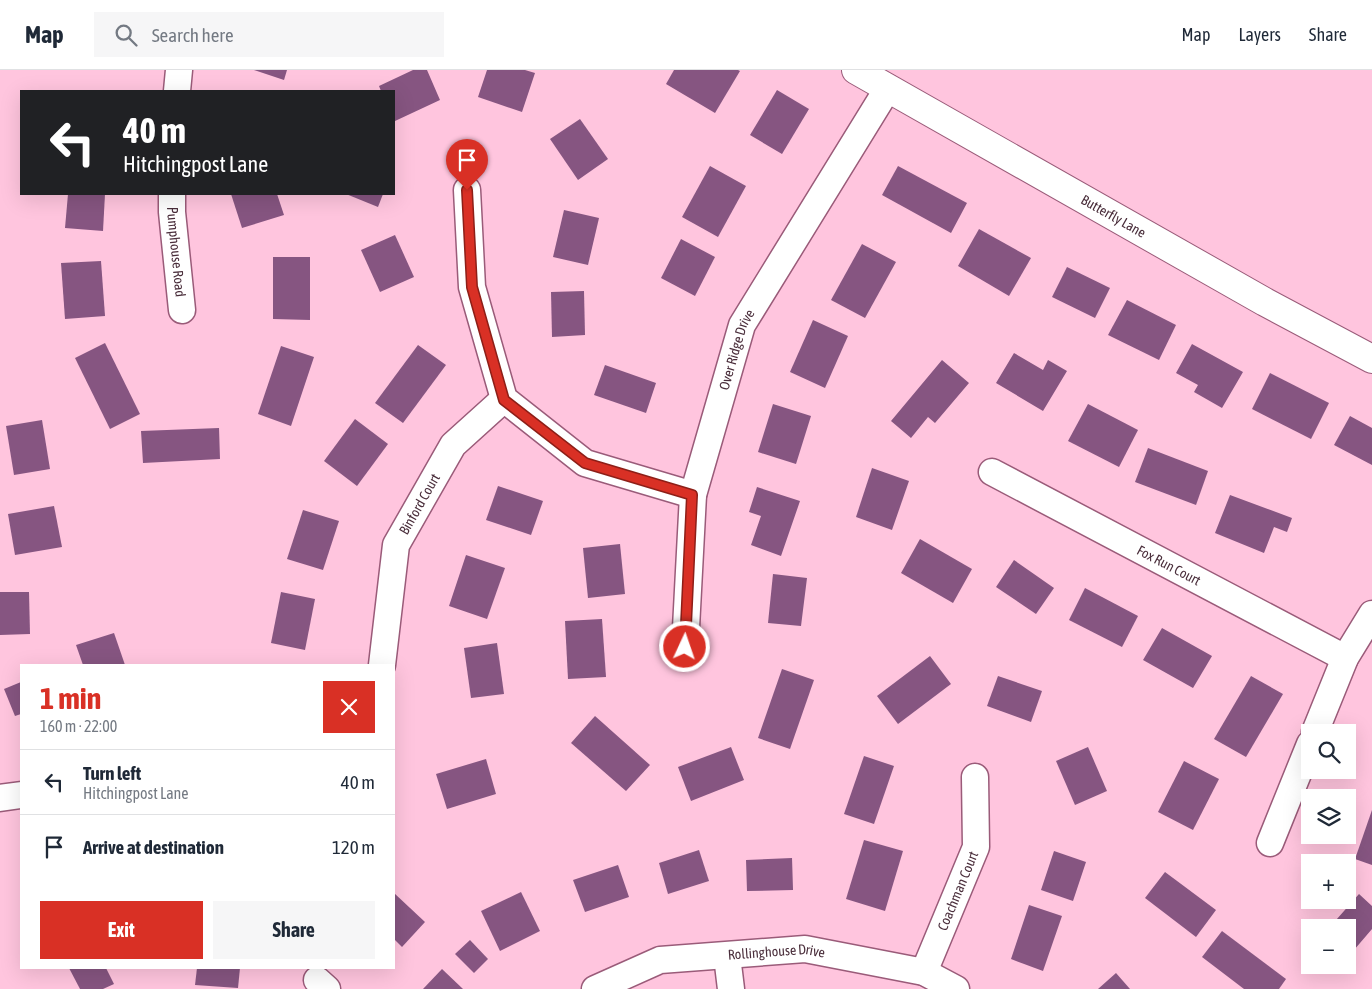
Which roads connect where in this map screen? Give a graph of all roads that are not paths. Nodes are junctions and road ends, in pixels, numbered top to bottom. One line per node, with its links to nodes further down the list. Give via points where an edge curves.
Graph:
1 (180, 70): 4 (street)
2 (856, 70): 3 (street, Butterfly Lane)
3 (888, 88): 8 (street, Butterfly Lane, via 1265,302); 11 (street, Over Ridge Drive, via 742,325)
4 (177, 90)
5 (467, 190): 9 (street, via 472,287)
6 (172, 195): 7 (street, Pumphouse Road)
7 (182, 310)
8 (1372, 359)
9 (504, 400): 11 (street, via 585,463); 15 (street, Binford Court, via 453,445 396,545)
10 (992, 472): 14 (street, Fox Run Court)
11 (692, 495): 13 (street, Over Ridge Drive)
12 (1372, 614): 14 (street)
13 (685, 647)
14 (1345, 658): 16 (street)
15 (382, 664)
16 (1318, 724)
17 (1301, 766): 21 (street)
18 (975, 777): 23 (street, Coachman Court, via 976,847)
19 (20, 795): 20 (street)
20 (0, 798)
21 (1270, 843)
22 (727, 956): 23 (street, Rollinghouse Drive, via 805,948); 24 (street, Rollinghouse Drive, via 660,960); 25 (street)
23 (924, 972): 26 (street, Rollinghouse Drive)
24 (595, 989)
25 (731, 989)
26 (956, 989)

